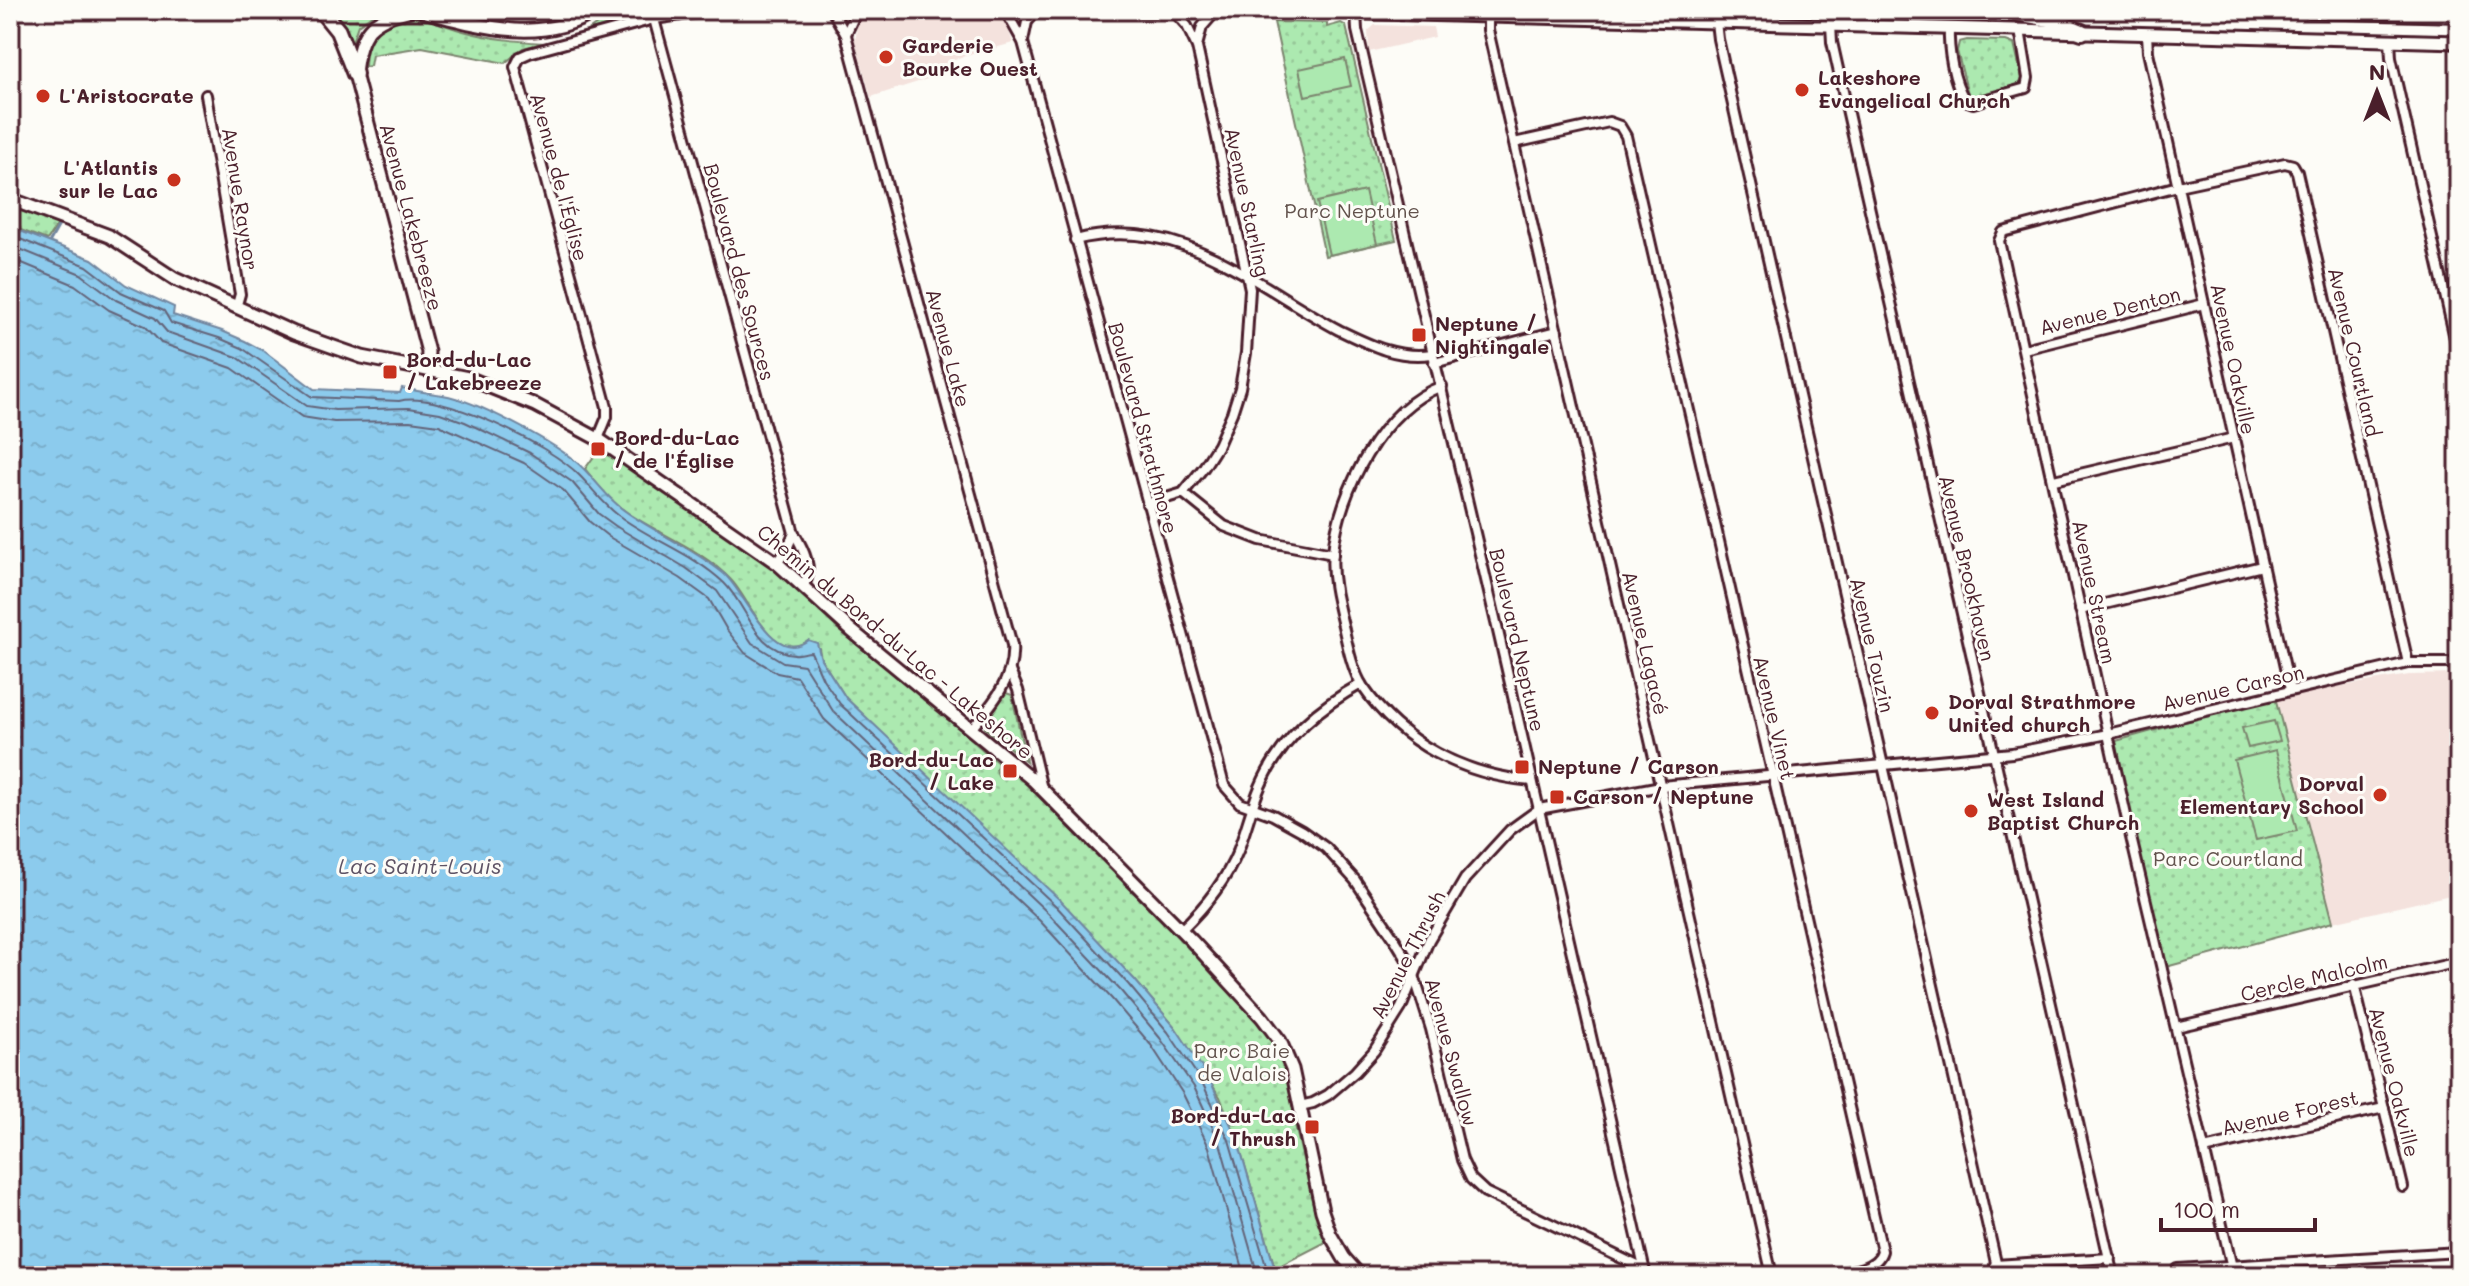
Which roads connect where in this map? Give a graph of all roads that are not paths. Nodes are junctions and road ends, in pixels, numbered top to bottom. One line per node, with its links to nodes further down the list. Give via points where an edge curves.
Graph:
1 (321, 10): 30 (highway, via 338,31)
2 (412, 10): 30 (street, via 388,15 371,27 360,43)
3 (419, 10): 4 (street, via 531,31 566,26)
4 (597, 10)
5 (716, 10): 18 (street)
6 (832, 10): 25 (street, Avenue Lake)
7 (857, 10): 25 (street)
8 (1005, 10): 27 (street, Boulevard Strathmore)
9 (1037, 10): 27 (street, via 1027,22)
10 (1100, 10): 13 (street)
11 (2000, 10): 23 (highway, via 2050,19)
12 (2309, 10): 16 (highway)
13 (1174, 11): 14 (street); 29 (street, Avenue Starling)
14 (1216, 11): 15 (street); 29 (street, via 1202,27)
15 (1356, 12): 17 (street); 42 (street, Boulevard Neptune)
16 (2459, 14)
17 (1488, 16): 19 (street); 32 (street, Avenue Lagacé)
18 (654, 19): 46 (street, Avenue de l'Église, via 529,53 514,71 607,407); 50 (street, Boulevard des Sources)
19 (1716, 22): 20 (street); 64 (street, Avenue Touzin)
20 (1831, 25): 21 (street); 63 (street, Avenue Brookhaven)
21 (1949, 28): 22 (street); 22 (street, via 1960,92 1973,103 2026,88)
22 (2020, 30): 23 (street)
23 (2082, 32): 24 (street)
24 (2147, 34): 26 (street); 33 (street, Avenue Oakville)
25 (846, 35): 58 (street, Avenue Lake, via 1003,610 1012,645)
26 (2390, 40): 28 (street); 41 (street)
27 (1023, 42): 35 (street, Boulevard Strathmore)
28 (2459, 42)
29 (1197, 47): 36 (street, Avenue Starling)
30 (355, 74): 43 (street, Avenue Lakebreeze, via 428,350)
31 (206, 95): 38 (street, Avenue Raynor, via 240,294)
32 (1514, 143): 39 (street, Avenue Lagacé); 65 (street, Avenue Vinet, via 1609,122 1626,136)
33 (2178, 186): 37 (street, Avenue Oakville); 40 (street, Avenue Stream, via 2003,232 1999,241); 56 (street, Avenue Courtland, via 2285,163 2297,172)
34 (10, 199): 38 (street, Chemin du Bord-du-Lac - Lakeshore, via 109,236 169,276)
35 (1075, 240): 36 (street, via 1119,234 1169,239); 49 (street, Boulevard Strathmore)
36 (1247, 275): 42 (street, via 1375,348); 48 (street, Avenue Starling, via 1250,294 1240,388 1218,445)
37 (2204, 304): 40 (street, Avenue Denton); 45 (street, Avenue Oakville)
38 (236, 308): 43 (street, Chemin du Bord-du-Lac - Lakeshore, via 349,353)
39 (1557, 331): 42 (street); 67 (street, Avenue Lagacé)
40 (2024, 349): 47 (street, Avenue Stream)
41 (2459, 356)
42 (1433, 358): 44 (street, Boulevard Neptune)
43 (427, 370): 46 (street, Chemin du Bord-du-Lac - Lakeshore, via 509,393)
44 (1442, 386): 51 (street, via 1420,396 1387,426 1365,457 1340,515); 66 (street, Boulevard Neptune)
45 (2234, 438): 47 (street); 53 (street, Avenue Oakville)
46 (598, 439): 52 (street, Chemin du Bord-du-Lac - Lakeshore)
47 (2054, 480): 55 (street, Avenue Stream)
48 (1183, 493): 49 (street); 51 (street, via 1224,526 1260,540)
49 (1147, 504): 69 (street, Boulevard Strathmore, via 1222,779 1235,799)
50 (794, 533): 52 (street); 54 (street, Boulevard des Sources, via 809,571)
51 (1333, 554): 59 (street, via 1337,601)
52 (777, 563): 54 (street, Chemin du Bord-du-Lac - Lakeshore)
53 (2262, 566): 55 (street); 60 (street, Avenue Oakville)
54 (803, 586): 61 (street, Chemin du Bord-du-Lac - Lakeshore)
55 (2080, 610): 62 (street, Avenue Stream)
56 (2408, 663): 57 (street, Avenue Carson); 60 (street, Avenue Carson)
57 (2459, 663)
58 (1010, 671): 61 (street); 68 (street, Avenue Lake)
59 (1361, 684): 66 (street, via 1413,740 1461,766); 69 (street, via 1298,728 1267,773)
60 (2290, 690): 62 (street, Avenue Carson)
61 (971, 729): 68 (street, Chemin du Bord-du-Lac - Lakeshore)
62 (2108, 734): 63 (street, Avenue Carson); 75 (street, Avenue Stream)
63 (1994, 754): 64 (street, Avenue Carson); 81 (street, Avenue Brookhaven)
64 (1882, 766): 65 (street, Avenue Carson); 82 (street, Avenue Touzin)
65 (1771, 777): 67 (street, Avenue Carson); 88 (street, Avenue Vinet, via 1882,1251 1872,1265)
66 (1532, 781): 70 (street, Boulevard Neptune)
67 (1661, 786): 70 (street, Avenue Carson); 87 (street, Avenue Lagacé)
68 (1043, 789): 71 (street, Chemin du Bord-du-Lac - Lakeshore)
69 (1253, 807): 71 (street, via 1225,875); 73 (street, Avenue Swallow, via 1302,831 1335,857 1382,920)
70 (1539, 809): 73 (street, Avenue Thrush, via 1510,830 1465,879); 85 (street, Boulevard Neptune)
71 (1181, 930): 76 (street, Chemin du Bord-du-Lac - Lakeshore, via 1274,1032)
72 (2459, 962): 74 (street, Cercle Malcolm)
73 (1414, 976): 76 (street, Avenue Thrush, via 1401,1008 1364,1062 1319,1101); 85 (street, Avenue Swallow, via 1471,1179 1485,1192)
74 (2354, 984): 75 (street, Cercle Malcolm); 77 (street, Avenue Oakville)
75 (2176, 1027): 78 (street, Avenue Stream)
76 (1300, 1106): 86 (street, Chemin du Bord-du-Lac - Lakeshore, via 1326,1223)
77 (2384, 1108): 78 (street, Avenue Forest); 79 (street, Avenue Oakville)
78 (2204, 1149): 84 (street, Avenue Stream)
79 (2403, 1187)
80 (2459, 1252): 84 (street)
81 (2110, 1258): 82 (street); 90 (street, Avenue Brookhaven)
82 (1995, 1265): 89 (street, Avenue Touzin)
83 (2178, 1269): 84 (street)
84 (2233, 1272)
85 (1645, 1273)
86 (1360, 1276)
87 (1775, 1276)
88 (1821, 1276)
89 (1999, 1276)
90 (2113, 1276)

